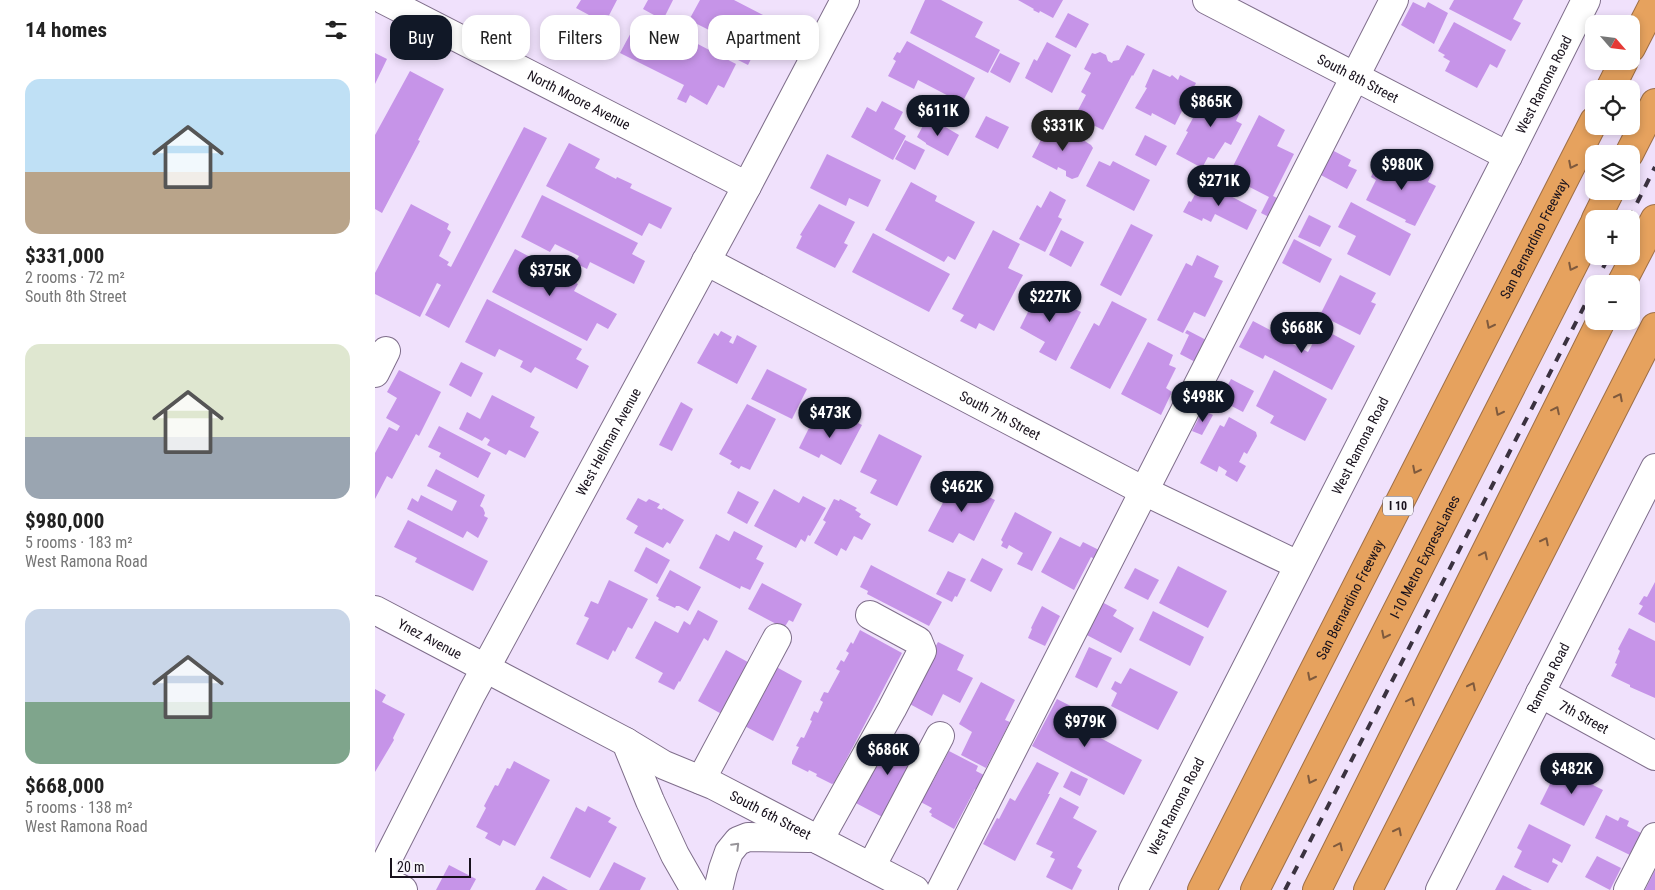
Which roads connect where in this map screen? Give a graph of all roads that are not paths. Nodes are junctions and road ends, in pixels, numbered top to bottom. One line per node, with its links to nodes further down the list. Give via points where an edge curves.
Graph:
1 (384, 0): 13 (street, North Moore Avenue)
2 (845, 0): 13 (street, West Hellman Avenue)
3 (1207, 0): 8 (street, South 8th Street)
4 (1394, 0): 8 (street)
5 (1585, 0): 12 (street, West Ramona Road)
6 (1655, 1): 7 (highway)
7 (1640, 30)
8 (1355, 76): 12 (street, South 8th Street); 21 (street)
9 (1655, 103): 11 (highway)
10 (1587, 135): 43 (highway, San Bernardino Freeway / I 10, one-way to 43)
11 (1634, 145)
12 (1508, 156): 23 (street, West Ramona Road)
13 (747, 186): 16 (street, West Hellman Avenue)
14 (1655, 219): 17 (highway)
15 (1585, 242): 44 (highway, I-10 Metro ExpressLanes, one-way to 44)
16 (706, 261): 21 (street, South 7th Street); 27 (street, West Hellman Avenue)
17 (1626, 275)
18 (1655, 326): 46 (highway, one-way to 18)
19 (1597, 330): 45 (highway, one-way to 19)
20 (1655, 468): 22 (street, Ramona Road)
21 (1144, 491): 23 (street, South 7th Street); 41 (street)
22 (1648, 499): 28 (street, Ramona Road)
23 (1298, 565): 42 (street, West Ramona Road)
24 (375, 610): 27 (street, Ynez Avenue)
25 (870, 615): 34 (street, via 919,641 922,651)
26 (777, 638): 32 (street)
27 (486, 667): 30 (street, South 6th Street); 36 (street, West Hellman Avenue)
28 (1540, 693): 31 (street, 7th Street); 47 (street, Ramona Road)
29 (940, 736): 35 (street)
30 (626, 742): 32 (street, South 6th Street, via 664,765); 38 (street, via 650,802)
31 (1655, 756)
32 (701, 780): 34 (street, South 6th Street)
33 (1655, 837): 48 (street)
34 (817, 839): 35 (street, South 6th Street); 39 (street, one-way to 34, via 729,852 738,841 748,837)
35 (871, 867): 40 (street, South 6th Street)
36 (377, 881): 37 (street)
37 (403, 890)
38 (695, 890)
39 (718, 890)
40 (915, 890)
41 (941, 890)
42 (1133, 890)
43 (1202, 890)
44 (1255, 890)
45 (1317, 890)
46 (1368, 890)
47 (1441, 890)
48 (1628, 890)

